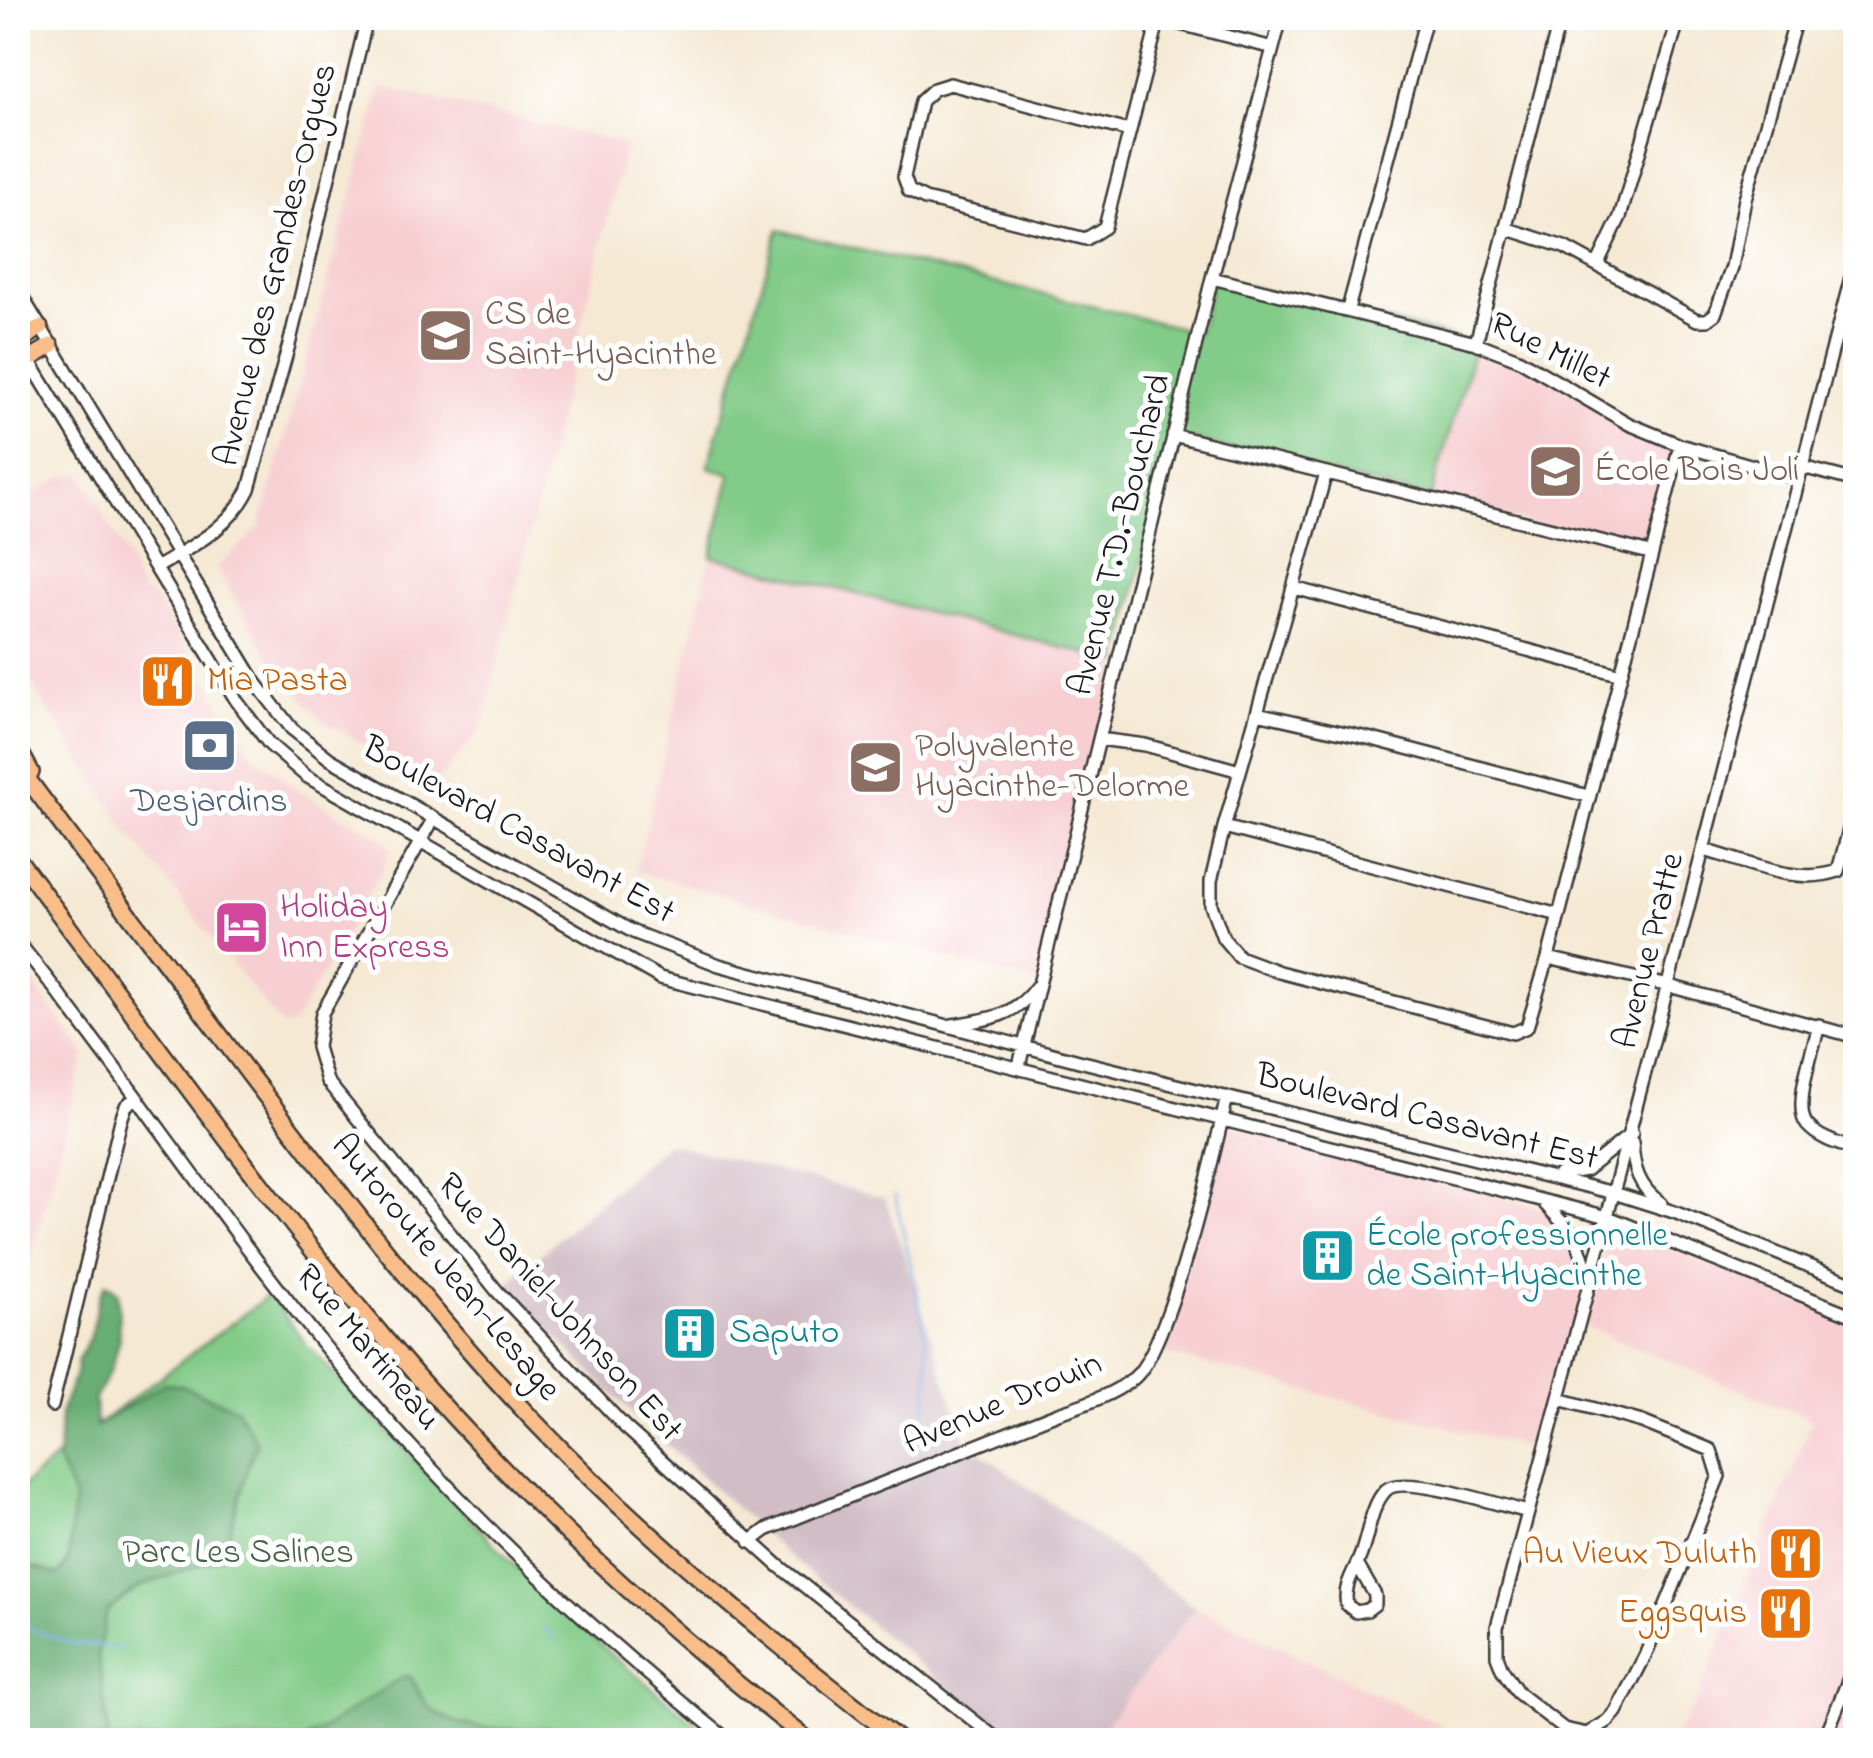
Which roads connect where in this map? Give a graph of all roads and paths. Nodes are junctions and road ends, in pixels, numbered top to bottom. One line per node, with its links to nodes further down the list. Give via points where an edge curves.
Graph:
1 (367, 18): 27 (street, Avenue des Grandes-Orgues, via 255,473 226,523)
2 (1158, 18): 8 (street); 9 (street)
3 (1281, 18): 8 (street, Avenue T.D.-Bouchard)
4 (1426, 18): 15 (street)
5 (1560, 18): 10 (street)
6 (1679, 18): 12 (street, via 1620,217)
7 (1796, 18): 12 (street, via 1715,314 1697,320)
8 (1273, 48): 13 (street, Avenue T.D.-Bouchard)
9 (1129, 131): 9 (street, via 1104,227 1086,239 925,200 909,190 904,177 921,101 950,84)
10 (1506, 228): 12 (street); 18 (street)
11 (1856, 258): 24 (street, Avenue Pratte)
12 (1596, 265)
13 (1212, 278): 15 (street, Rue Millet); 21 (street, Avenue T.D.-Bouchard)
14 (18, 290): 16 (street, Boulevard Casavant Est)
15 (1348, 309): 18 (street, Rue Millet)
16 (40, 328): 17 (highway); 19 (street, Boulevard Casavant Est)
17 (18, 342): 20 (street, Boulevard Casavant Est)
18 (1476, 343): 22 (street, Rue Millet)
19 (52, 346): 20 (highway); 27 (street, Boulevard Casavant Est)
20 (23, 363): 28 (street, Boulevard Casavant Est)
21 (1173, 435): 23 (street); 32 (street, Avenue T.D.-Bouchard)
22 (1680, 444): 24 (street, Rue Millet); 26 (street)
23 (1326, 473): 26 (street); 29 (street)
24 (1800, 473): 25 (street, Rue Millet); 42 (street, Avenue Pratte)
25 (1856, 481)
26 (1650, 553): 30 (street)
27 (178, 554): 28 (street, Avenue des Grandes-Orgues); 38 (street, Boulevard Casavant Est, via 261,691 292,729 330,759)
28 (156, 568): 41 (street, Boulevard Casavant Est, via 269,744 315,782)
29 (1294, 588): 30 (street); 31 (street)
30 (1618, 674): 36 (street)
31 (1257, 713): 35 (street); 36 (street)
32 (1099, 739): 35 (street); 47 (street, Avenue T.D.-Bouchard)
33 (18, 748): 40 (highway)
34 (18, 766): 40 (highway, Autoroute Jean-Lesage)
35 (1240, 771): 39 (street)
36 (1588, 796): 44 (street)
37 (1856, 803): 42 (street, via 1838,871 1819,878)
38 (434, 818): 41 (street, Rue Daniel-Johnson Est); 49 (street, Boulevard Casavant Est, via 634,932 719,965)
39 (1224, 827): 44 (street); 46 (street, via 1211,905 1223,938 1240,957 1514,1033 1528,1027)
40 (69, 836): 75 (highway, Autoroute Jean-Lesage, via 355,1214 490,1374 668,1552)
41 (420, 844): 53 (street, Boulevard Casavant Est, via 660,978); 70 (street, Rue Daniel-Johnson Est, via 322,1013 317,1046 324,1075 526,1324)
42 (1704, 850): 48 (street, Avenue Pratte)
43 (18, 859): 74 (highway, via 413,1372 616,1579)
44 (1559, 915): 46 (street)
45 (18, 942): 55 (street, Rue Martineau)
46 (1548, 958): 48 (street)
47 (1039, 984): 49 (street, via 1000,1018); 52 (street, Avenue T.D.-Bouchard)
48 (1669, 986): 50 (street); 57 (street, Avenue Pratte)
49 (947, 1026): 52 (street, Boulevard Casavant Est)
50 (1819, 1026): 51 (street); 58 (street, via 1802,1113 1822,1137)
51 (1856, 1037)
52 (1024, 1045): 53 (street, Avenue T.D.-Bouchard); 54 (street, Boulevard Casavant Est)
53 (1019, 1066): 56 (street, Boulevard Casavant Est)
54 (1227, 1097): 56 (street, Boulevard Casavant Est); 59 (street, Boulevard Casavant Est)
55 (136, 1098): 68 (street, via 121,1120); 73 (street, Rue Martineau, via 314,1334 414,1447 556,1592)
56 (1222, 1119): 61 (street, Boulevard Casavant Est); 70 (street, Avenue Drouin, via 1168,1315 1135,1377 1088,1404 761,1532)
57 (1632, 1133): 59 (street, via 1586,1170); 60 (street, Avenue Pratte); 62 (street, via 1642,1186)
58 (1856, 1150)
59 (1549, 1175): 60 (street, Boulevard Casavant Est)
60 (1614, 1194): 62 (street, Boulevard Casavant Est); 63 (street, Avenue Pratte)
61 (1544, 1202): 63 (street, Boulevard Casavant Est); 64 (street, via 1576,1237)
62 (1674, 1212): 65 (street, Boulevard Casavant Est)
63 (1608, 1216): 64 (street, Avenue Pratte); 66 (street, Boulevard Casavant Est)
64 (1590, 1280): 67 (street, Avenue Pratte)
65 (1856, 1285)
66 (1856, 1317)
67 (1558, 1399): 69 (street, Avenue Pratte); 69 (street, Avenue Pratte, via 1711,1450 1719,1476 1645,1656 1608,1721 1587,1734 1564,1728 1518,1693 1498,1656 1497,1627)
68 (52, 1406)
69 (1528, 1512): 71 (street, via 1396,1484 1375,1508)
70 (750, 1542): 76 (street, Rue Daniel-Johnson Est)
71 (1358, 1566)
72 (1856, 1660): 77 (street)
73 (728, 1740)
74 (808, 1740)
75 (899, 1740)
76 (998, 1740)
77 (1824, 1740)

